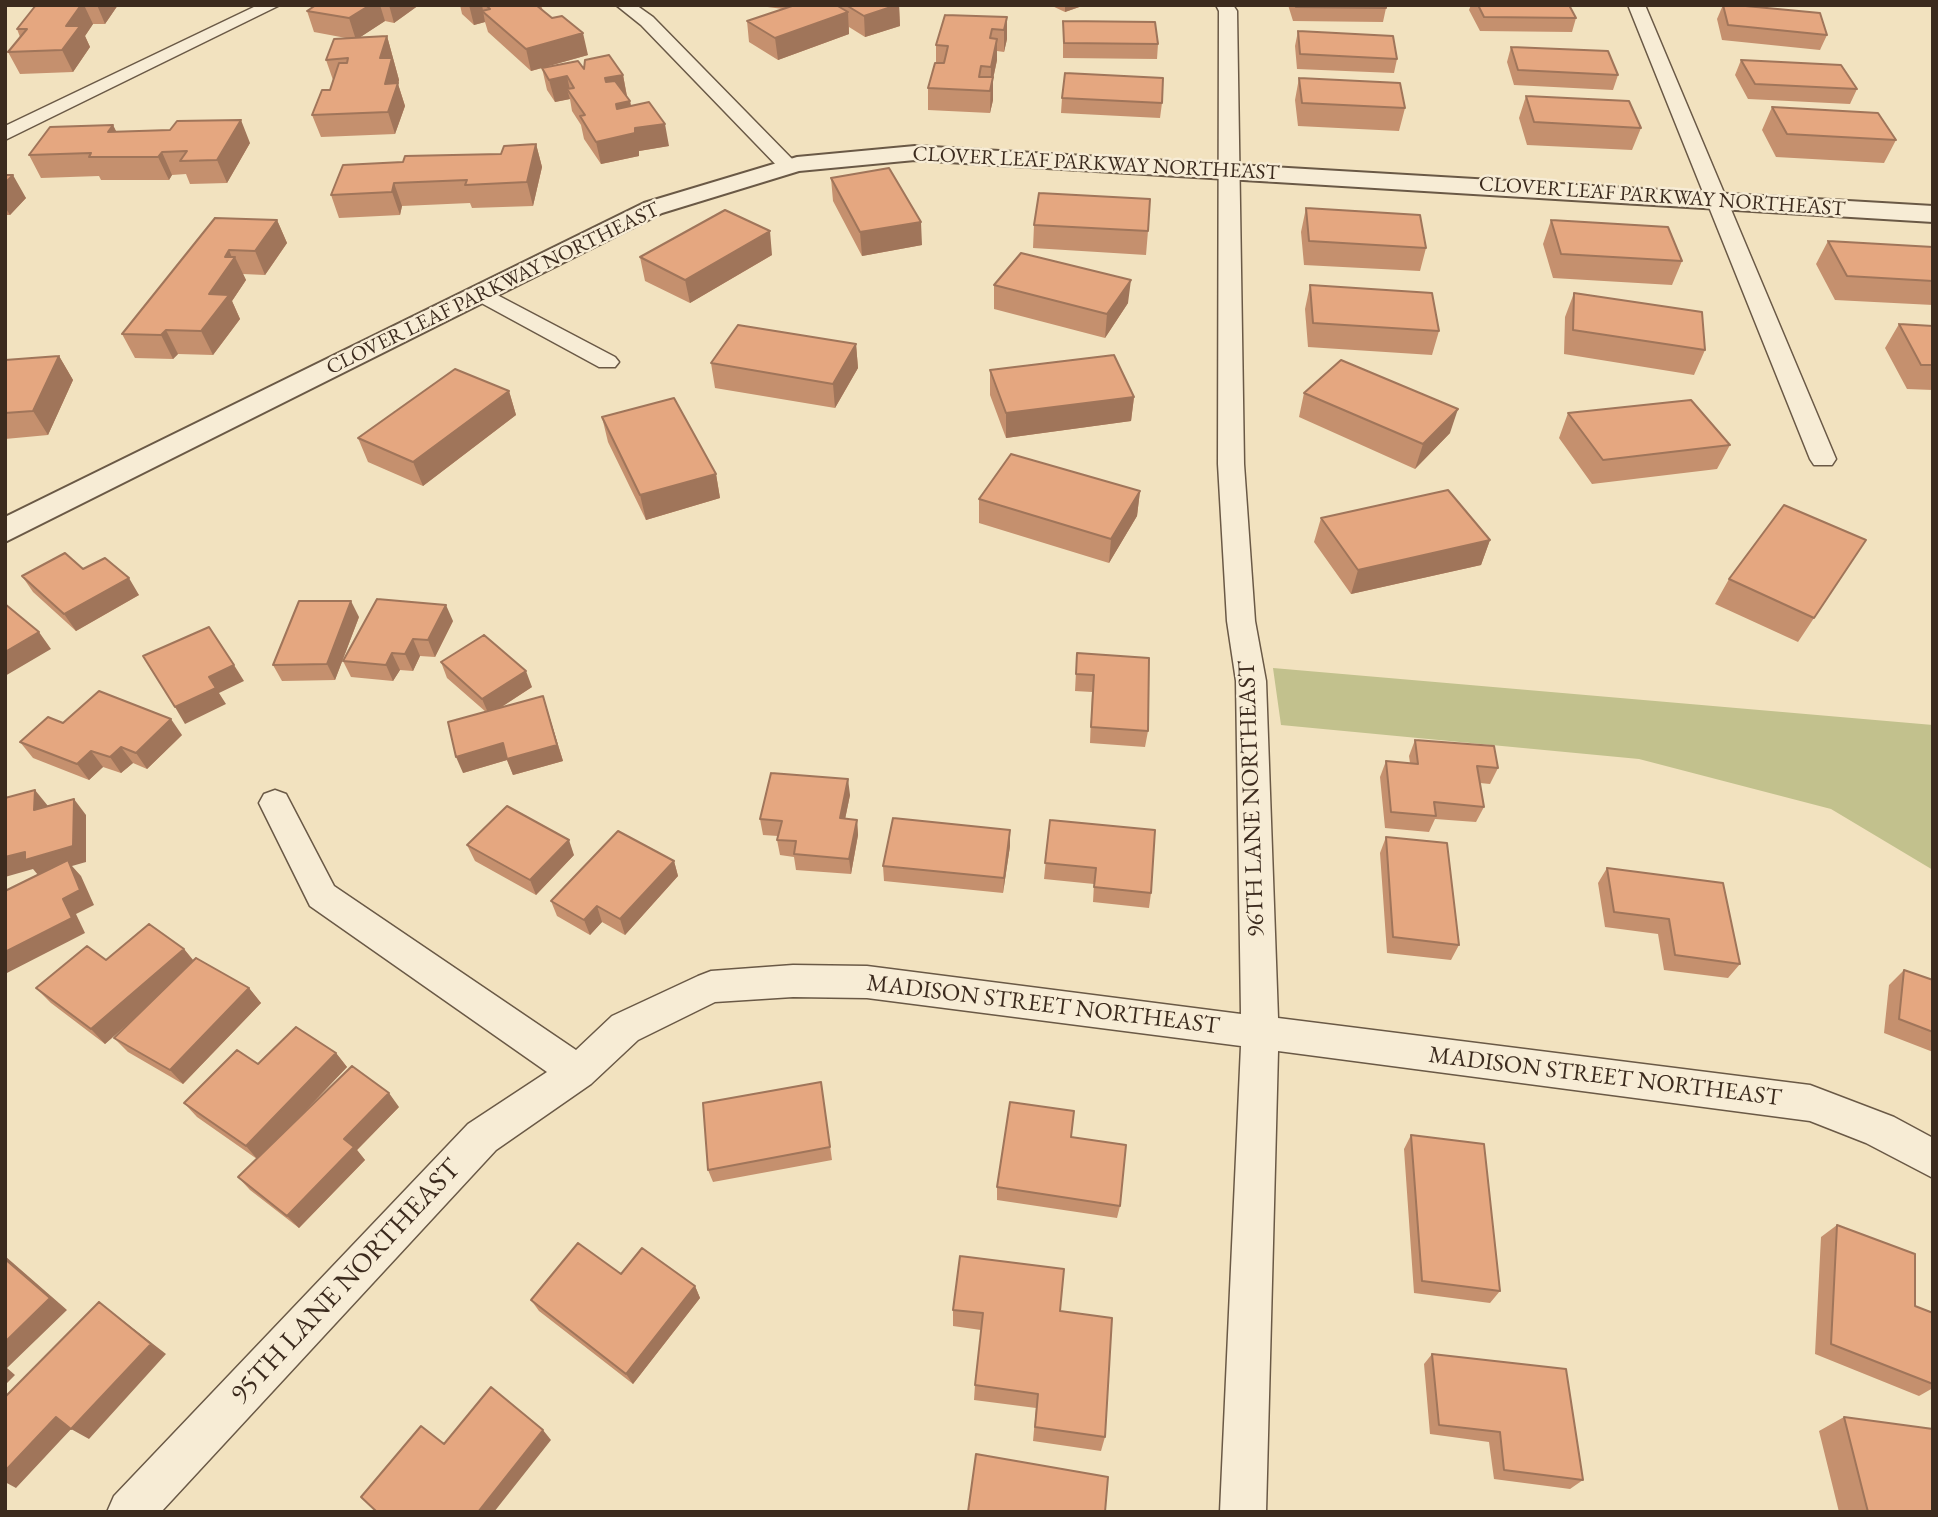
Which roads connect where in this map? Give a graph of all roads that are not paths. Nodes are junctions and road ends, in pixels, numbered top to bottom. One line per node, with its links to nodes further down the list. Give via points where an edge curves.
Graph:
1 (272, 5): 5 (street)
2 (624, 5): 6 (street, via 647,21)
3 (1224, 5): 7 (street, 96TH LANE NORTHEAST, via 1228,11)
4 (1636, 5): 8 (street)
5 (5, 134)
6 (789, 167): 7 (street, CLOVER LEAF PARKWAY NORTHEAST, via 915,153); 10 (street, CLOVER LEAF PARKWAY NORTHEAST, via 653,208)
7 (1229, 171): 8 (street, CLOVER LEAF PARKWAY NORTHEAST); 15 (street, 96TH LANE NORTHEAST, via 1231,464 1241,621 1251,681)
8 (1717, 200): 9 (street, CLOVER LEAF PARKWAY NORTHEAST); 12 (street)
9 (1933, 214)
10 (482, 294): 11 (street); 13 (street, CLOVER LEAF PARKWAY NORTHEAST)
11 (607, 362)
12 (1823, 459)
13 (5, 531)
14 (275, 803): 16 (street, via 322,896)
15 (1260, 1032): 16 (street, MADISON STREET NORTHEAST, via 867,982 793,981 710,987 625,1028); 17 (street, MADISON STREET NORTHEAST, via 1810,1103 1880,1130); 19 (street, 96TH LANE NORTHEAST)
16 (578, 1072): 18 (street, 95TH LANE NORTHEAST, via 482,1137)
17 (1933, 1159)
18 (130, 1512)
19 (1243, 1512)

